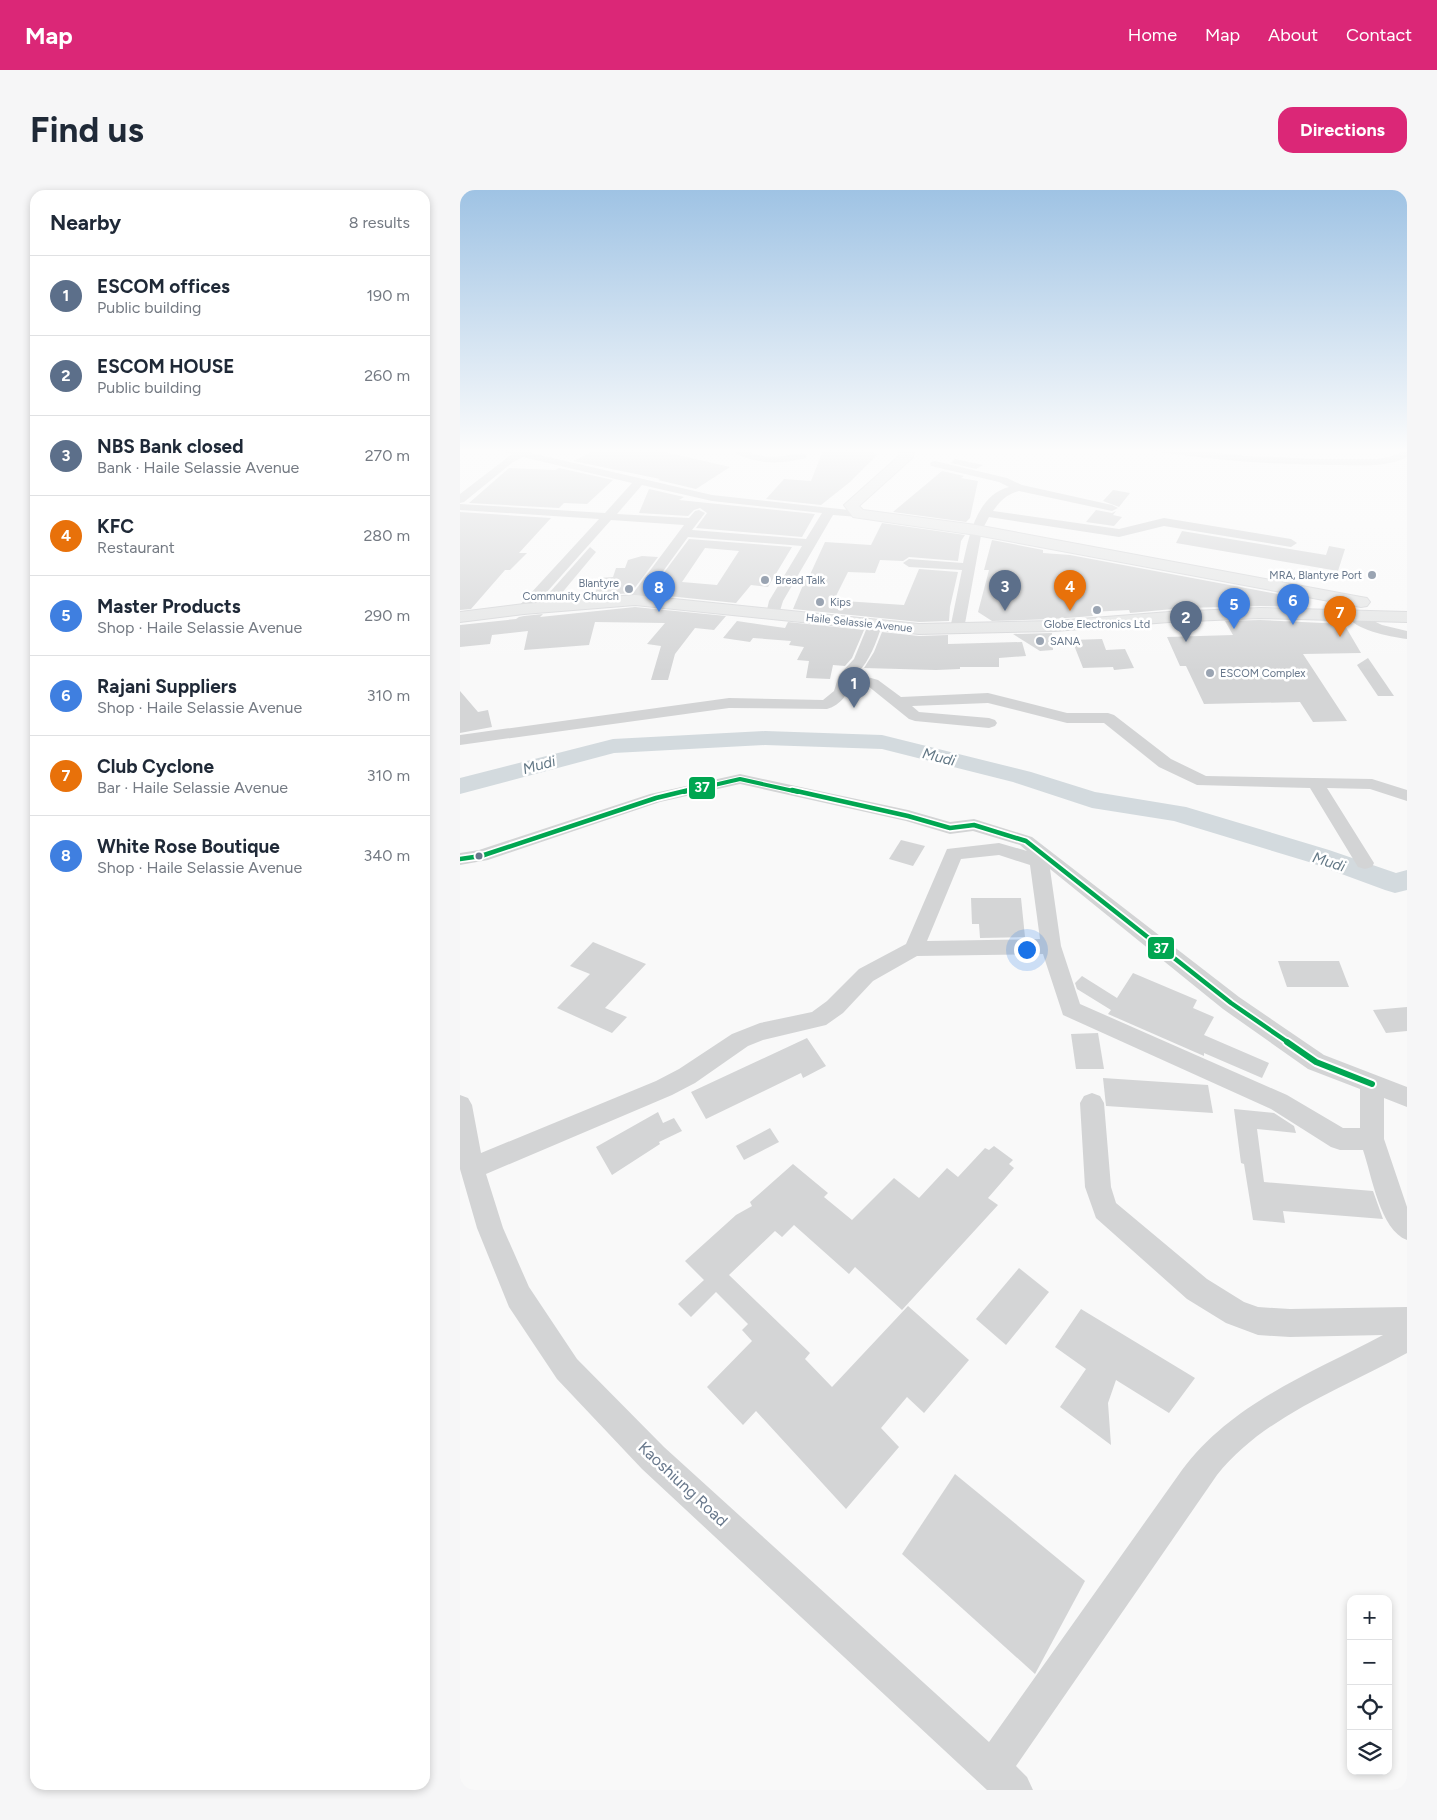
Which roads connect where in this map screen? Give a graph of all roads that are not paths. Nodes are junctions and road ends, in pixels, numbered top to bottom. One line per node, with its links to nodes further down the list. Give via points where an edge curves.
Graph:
1 (692, 522): 10 (street)
2 (600, 523): 17 (street)
3 (822, 523): 11 (street)
4 (922, 523): 9 (highway)
5 (979, 523): 9 (street)
6 (1049, 523): 7 (street, via 1119,533)
7 (1152, 523)
8 (1168, 523): 12 (street)
9 (976, 530): 14 (street); 16 (highway, via 1387,607)
10 (684, 533): 11 (street); 15 (street)
11 (810, 543): 18 (street, via 776,601)
12 (1291, 543)
13 (909, 562): 14 (street)
14 (969, 567): 23 (street)
15 (635, 600): 17 (highway, Haile Selassie Avenue); 18 (highway, Haile Selassie Avenue)
16 (1407, 608)
17 (524, 609): 20 (highway, Haile Selassie Avenue)
18 (773, 614): 22 (highway, Haile Selassie Avenue)
19 (1351, 614): 21 (highway, Haile Selassie Avenue); 23 (highway, Haile Selassie Avenue, via 1260,613); 24 (street, via 1386,633)
20 (460, 617)
21 (1407, 617)
22 (874, 625): 23 (highway, Haile Selassie Avenue); 25 (street, via 867,649 856,669)
23 (957, 629)
24 (1407, 635)
25 (846, 675): 26 (street, via 873,683); 28 (street, via 841,693 827,704 729,703)
26 (896, 702): 27 (street, via 915,716); 29 (street, via 988,698 1067,718 1108,718 1165,763 1203,781)
27 (989, 723)
28 (460, 740)
29 (1315, 783): 30 (street, via 1372,784); 32 (street)
30 (1407, 796)
31 (460, 859): 35 (street, via 481,856 656,798 740,779 950,828 974,825 1026,841 1231,1003 1316,1062)
32 (1365, 863)
33 (1051, 946): 34 (street); 34 (street, via 1039,861 999,849 954,853); 39 (street, via 1071,1009 1279,1102 1340,1139)
34 (914, 949): 40 (street, via 866,975 835,1007 818,1019 760,1032 740,1040 664,1088)
35 (1372, 1084): 36 (street); 39 (street)
36 (1407, 1097)
37 (1092, 1103): 42 (street, via 1098,1187 1105,1210 1205,1294 1236,1313 1258,1321)
38 (460, 1104): 40 (street, Kaoshiung Road)
39 (1372, 1139): 41 (street, via 1397,1216)
40 (472, 1168): 44 (street, Kaoshiung Road, via 490,1228 519,1297 567,1369 654,1458)
41 (1407, 1228)
42 (1407, 1321)
43 (1407, 1338): 44 (street, via 1298,1393 1260,1416 1218,1449 1193,1481)
44 (1003, 1780)

